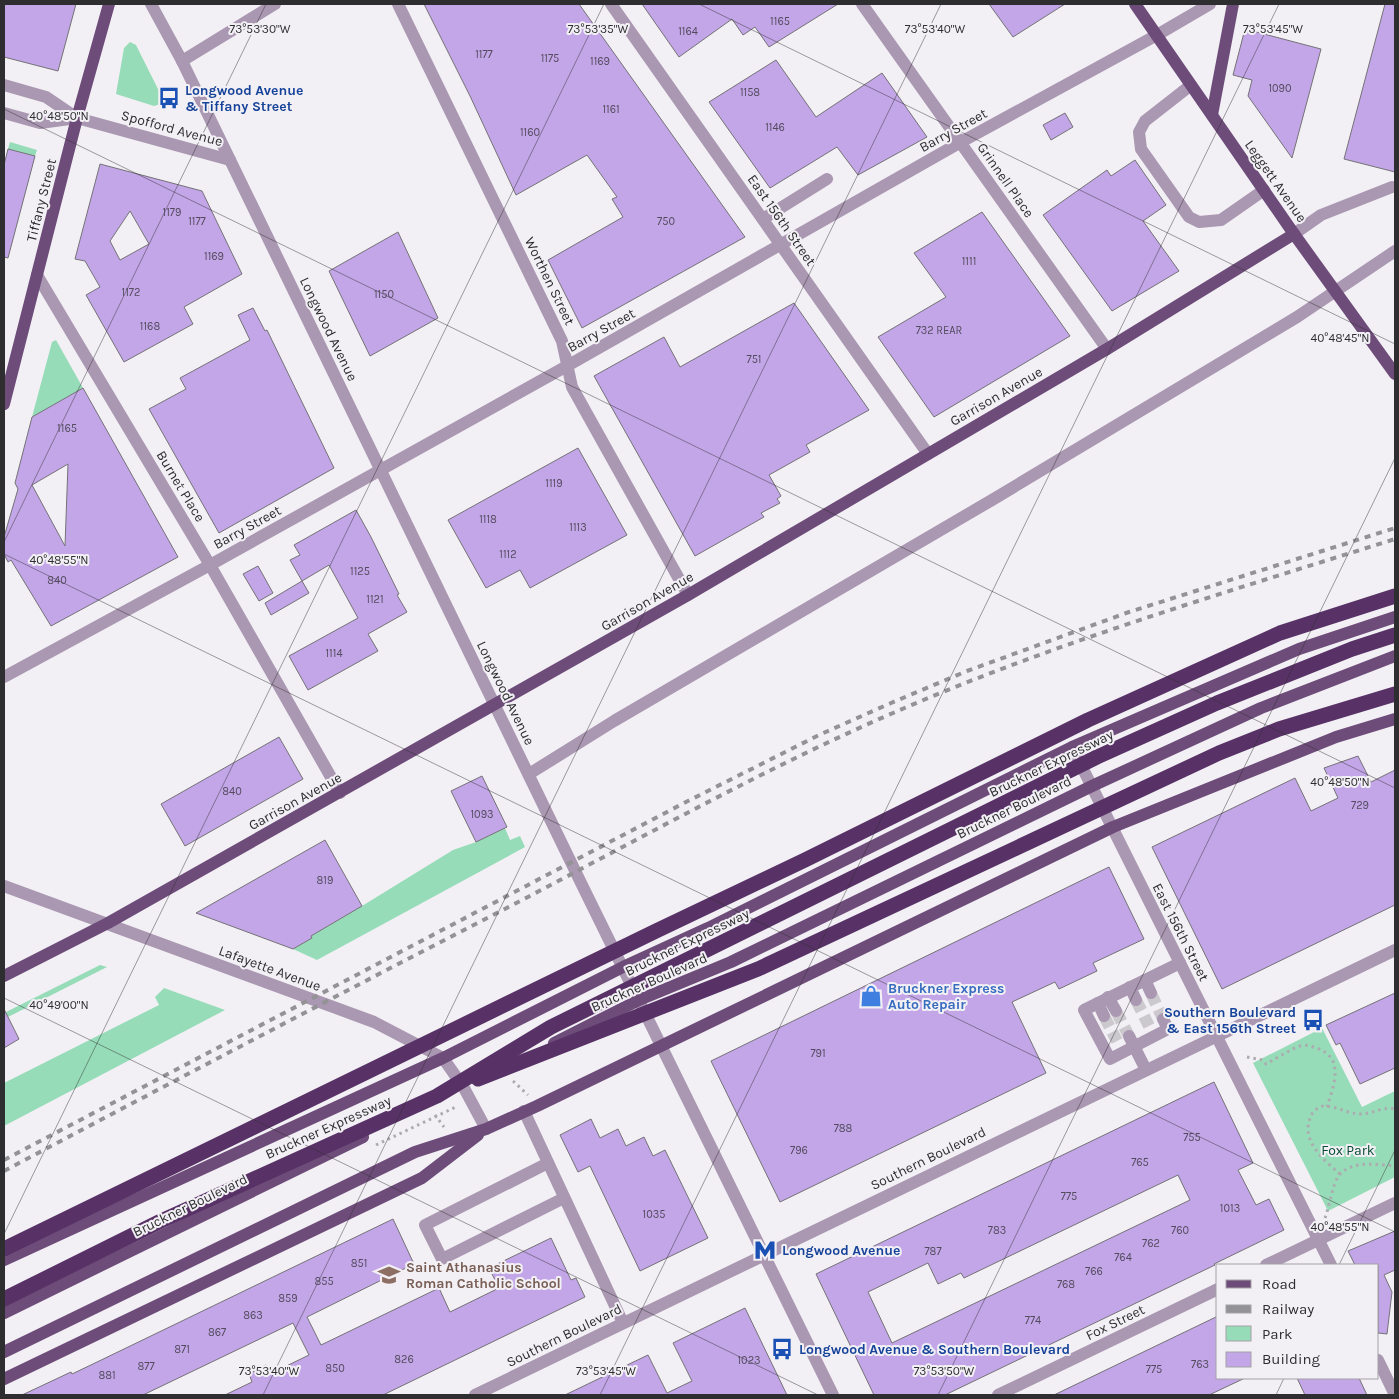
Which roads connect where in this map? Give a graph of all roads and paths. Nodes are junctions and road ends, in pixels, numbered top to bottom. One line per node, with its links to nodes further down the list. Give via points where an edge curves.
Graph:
1 (109, 4): 16 (main road, Tiffany Street)
2 (151, 4): 11 (street, Longwood Avenue)
3 (275, 4): 11 (street)
4 (398, 4): 28 (street, Worthen Street, via 562,341)
5 (611, 4): 22 (street, East 156th Street)
6 (862, 4): 17 (street, Grinnell Place)
7 (1134, 4): 10 (main road, Leggett Avenue)
8 (1210, 4): 10 (street, Barry Street)
9 (1233, 4): 15 (main road)
10 (1157, 35): 12 (main road, Leggett Avenue); 17 (street, Barry Street)
11 (182, 61): 18 (street, Longwood Avenue)
12 (1191, 84): 15 (main road, Leggett Avenue); 21 (street, via 1145,121 1140,132 1141,149 1189,217 1199,222 1221,220)
13 (4, 85): 16 (street, Spofford Avenue, via 46,97)
14 (4, 114): 16 (street, Spofford Avenue, via 40,123)
15 (1212, 115): 21 (main road, Leggett Avenue)
16 (76, 118): 18 (street, Spofford Avenue); 26 (main road, Tiffany Street)
17 (961, 142): 24 (street, Barry Street); 27 (street, Grinnell Place)
18 (230, 160): 32 (street, Longwood Avenue)
19 (827, 178): 22 (street)
20 (1392, 187): 23 (street, via 1321,215)
21 (1264, 190): 23 (main road, Leggett Avenue)
22 (763, 219): 24 (street, East 156th Street)
23 (1294, 234): 27 (main road, Garrison Avenue); 29 (main road, Leggett Avenue)
24 (781, 245): 28 (street, Barry Street); 31 (street, East 156th Street)
25 (1395, 251): 44 (street, via 1298,317)
26 (37, 275): 30 (main road, Tiffany Street); 33 (street, Burnet Place)
27 (1107, 349): 31 (main road, Garrison Avenue)
28 (567, 366): 32 (street, Barry Street); 34 (street, Worthen Street, via 572,387)
29 (1395, 374)
30 (4, 404)
31 (928, 454): 34 (main road, Garrison Avenue)
32 (381, 469): 33 (street, Barry Street); 41 (street, Longwood Avenue)
33 (210, 565): 39 (street, Barry Street); 46 (street, Burnet Place)
34 (688, 595): 41 (main road, Garrison Avenue)
35 (1395, 596): 85 (highway, Bruckner Expressway, via 1280,633 1088,720)
36 (1395, 617): 43 (main road, Bruckner Boulevard, via 1299,649)
37 (1395, 635): 70 (highway, Bruckner Expressway, via 1217,703 1097,757 551,1027)
38 (1395, 656): 45 (main road, Bruckner Boulevard, via 1261,708)
39 (4, 677)
40 (1395, 694): 70 (highway, via 1279,729 1219,753 758,969)
41 (495, 704): 44 (street, Longwood Avenue); 46 (main road, Garrison Avenue)
42 (1395, 719): 47 (main road, via 1336,737)
43 (1072, 747): 45 (street, East 156th Street); 52 (main road, Bruckner Boulevard, via 717,924)
44 (529, 774): 52 (street, Longwood Avenue)
45 (1092, 786): 47 (street, East 156th Street); 57 (main road, Bruckner Boulevard, via 731,962)
46 (340, 793): 49 (main road, Garrison Avenue)
47 (1113, 828): 51 (street, East 156th Street); 64 (main road)
48 (4, 886): 49 (street, Lafayette Avenue)
49 (108, 923): 53 (main road, Garrison Avenue); 66 (street, Lafayette Avenue, via 374,1022)
50 (1395, 950): 62 (street, Southern Boulevard)
51 (1180, 963): 54 (street); 62 (street, East 156th Street)
52 (623, 967): 57 (street, Longwood Avenue); 66 (main road, Bruckner Boulevard)
53 (4, 976)
54 (1145, 980): 55 (street); 56 (street)
55 (1130, 987): 58 (street); 59 (street)
56 (1151, 993)
57 (639, 1000): 64 (street, Longwood Avenue); 69 (main road, Bruckner Boulevard)
58 (1103, 1000): 60 (street); 63 (street, via 1084,1010 1110,1059)
59 (1136, 1000)
60 (1110, 1013)
61 (1163, 1019): 63 (street, via 1168,1029 1152,1031)
62 (1216, 1036): 67 (street, Southern Boulevard); 84 (street, East 156th Street)
63 (1126, 1044): 67 (street)
64 (662, 1046): 75 (main road); 86 (street, Longwood Avenue)
65 (1247, 1057): 72 (path, via 1263,1060 1266,1064 1302,1045 1323,1051 1336,1068)
66 (443, 1058): 69 (street, Lafayette Avenue); 87 (main road, Bruckner Boulevard)
67 (1146, 1070): 86 (street, Southern Boulevard)
68 (510, 1079): 71 (path)
69 (464, 1088): 77 (street, Lafayette Avenue); 92 (main road, Bruckner Boulevard)
70 (437, 1096): 91 (highway, Bruckner Expressway, via 161,1221)
71 (530, 1096)
72 (1328, 1107): 73 (path, via 1359,1114); 80 (path, via 1317,1108 1313,1112 1308,1132 1313,1146)
73 (1395, 1109)
74 (434, 1112): 76 (path)
75 (524, 1112): 77 (main road); 78 (street)
76 (444, 1126)
77 (486, 1129): 94 (main road, via 415,1152); 96 (main road, via 422,1178)
78 (548, 1163): 81 (street); 81 (street, via 425,1225 442,1259)
79 (1395, 1166): 80 (path, via 1363,1164 1352,1166)
80 (1340, 1174): 83 (path)
81 (564, 1198): 93 (street)
82 (1395, 1203): 84 (street)
83 (1325, 1218)
84 (1318, 1240): 88 (street); 89 (street, East 156th Street)
85 (4, 1249)
86 (763, 1254): 93 (street, Southern Boulevard); 98 (street, Longwood Avenue)
87 (4, 1260)
88 (1268, 1264)
89 (1330, 1264)
90 (1216, 1290): 99 (street, Fox Street)
91 (4, 1299)
92 (4, 1313)
93 (623, 1323): 97 (street, Southern Boulevard)
94 (4, 1352)
95 (1379, 1362): 100 (street)
96 (4, 1379)
97 (475, 1395)
98 (833, 1395)
99 (998, 1395)
100 (1395, 1395)

